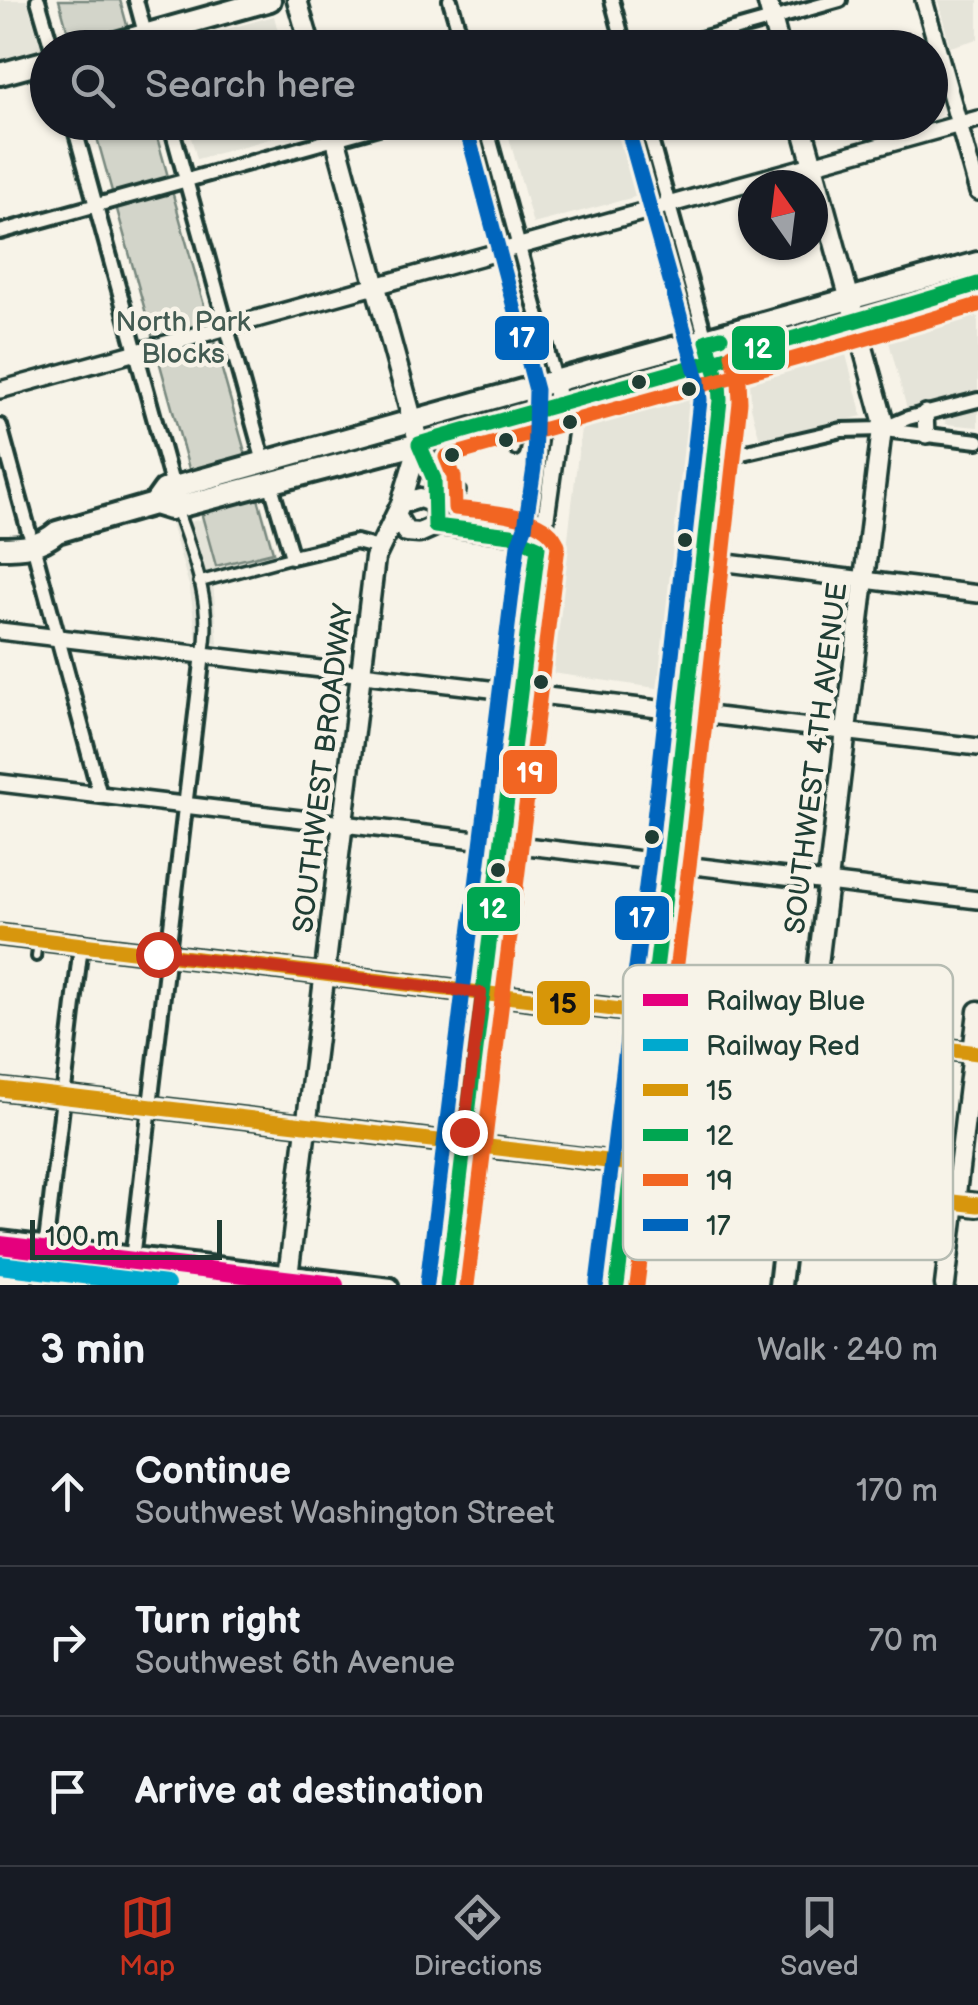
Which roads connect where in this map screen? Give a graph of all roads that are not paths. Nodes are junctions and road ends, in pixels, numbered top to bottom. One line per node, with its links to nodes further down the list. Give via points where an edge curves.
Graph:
1 (38, 0): 10 (street)
2 (136, 0): 11 (street)
3 (270, 0): 12 (main road)
4 (297, 0): 13 (main road)
5 (450, 0): 14 (street)
6 (612, 0): 15 (street)
7 (840, 0): 9 (street)
8 (924, 0): 17 (street)
9 (770, 9): 16 (street)
10 (47, 30)
11 (144, 30)
12 (180, 30)
13 (305, 30)
14 (459, 30)
15 (620, 30)
16 (716, 30)
17 (932, 30)
18 (30, 66): 19 (main road)
19 (0, 74)
20 (948, 85): 22 (street)
21 (978, 119): 22 (street)
22 (959, 124): 23 (street); 34 (street)
23 (948, 127)
24 (77, 140): 36 (street)
25 (175, 140): 33 (street)
26 (307, 140): 33 (street)
27 (336, 140): 41 (main road)
28 (490, 140): 38 (street)
29 (651, 140): 35 (street)
30 (806, 140): 32 (main road, SOUTHWEST 4TH AVENUE)
31 (902, 140): 32 (street)
32 (812, 165): 35 (street); 42 (main road, SOUTHWEST 4TH AVENUE)
33 (186, 181): 36 (street); 44 (street)
34 (978, 192)
35 (668, 205): 38 (street); 45 (street)
36 (96, 206): 37 (street); 46 (street)
37 (0, 232)
38 (518, 246): 41 (street); 47 (street)
39 (978, 264): 42 (main road)
40 (978, 284): 43 (main road)
41 (376, 286): 44 (street); 53 (main road)
42 (850, 300): 43 (main road, SOUTHWEST 4TH AVENUE); 45 (main road)
43 (856, 322): 45 (main road, via 783,344); 55 (main road, SOUTHWEST 4TH AVENUE)
44 (226, 327): 46 (street); 61 (street)
45 (710, 350): 47 (main road); 50 (main road); 60 (street, via 720,400)
46 (137, 352): 48 (street); 63 (street)
47 (556, 383): 50 (street); 53 (main road)
48 (0, 390)
49 (978, 400): 51 (street)
50 (558, 405): 52 (main road); 67 (street)
51 (926, 413): 55 (street); 56 (street)
52 (521, 415): 58 (main road); 59 (lane)
53 (413, 422): 58 (main road); 61 (main road)
54 (0, 426): 66 (street)
55 (882, 430): 56 (street); 60 (street, via 842,430); 72 (main road, SOUTHWEST 4TH AVENUE)
56 (926, 435): 57 (street)
57 (978, 441)
58 (419, 444): 61 (main road); 64 (street); 65 (main road, SOUTHWEST BROADWAY)
59 (514, 451)
60 (712, 460): 71 (street)
61 (267, 472): 63 (main road); 70 (street)
62 (461, 491): 64 (lane)
63 (175, 497): 66 (main road, via 164,490 154,504 57,532 44,528); 73 (street)
64 (436, 509): 65 (main road, via 420,498); 65 (main road, via 419,533 406,532); 67 (street, via 477,533)
65 (398, 510): 69 (main road, SOUTHWEST BROADWAY)
66 (31, 538): 68 (main road, via 13,536); 76 (street)
67 (538, 546): 79 (street)
68 (2, 547)
69 (378, 548): 70 (street, via 356,542); 78 (main road, SOUTHWEST BROADWAY)
70 (292, 557): 73 (street)
71 (704, 560): 72 (street); 80 (street)
72 (864, 580): 74 (street); 81 (main road, SOUTHWEST 4TH AVENUE)
73 (198, 582): 77 (street, via 208,631)
74 (978, 594)
75 (0, 631): 76 (street)
76 (59, 638): 77 (street); 84 (street)
77 (203, 654): 78 (street); 85 (street)
78 (361, 673): 79 (street); 86 (main road, SOUTHWEST BROADWAY)
79 (518, 692): 80 (street); 87 (street)
80 (686, 712): 81 (street); 88 (street)
81 (846, 731): 82 (street); 89 (main road, SOUTHWEST 4TH AVENUE)
82 (978, 747)
83 (0, 783): 84 (street)
84 (100, 795): 85 (street)
85 (185, 805): 86 (street); 93 (street)
86 (343, 824): 87 (street); 96 (main road, SOUTHWEST BROADWAY)
87 (500, 843): 88 (street); 97 (street)
88 (669, 863): 89 (street); 94 (street)
89 (828, 882): 90 (street); 95 (main road, SOUTHWEST 4TH AVENUE)
90 (978, 900)
91 (0, 935): 92 (main road, via 37,948)
92 (82, 945): 93 (main road); 102 (street)
93 (167, 955): 96 (main road); 103 (street)
94 (657, 965)
95 (818, 965)
96 (324, 974): 97 (main road); 104 (main road, SOUTHWEST BROADWAY)
97 (481, 993): 98 (main road); 105 (street)
98 (623, 1010)
99 (978, 1011): 100 (main road)
100 (976, 1052): 107 (main road)
101 (0, 1088): 102 (main road)
102 (65, 1096): 103 (main road); 112 (street)
103 (150, 1106): 104 (main road); 113 (street)
104 (306, 1126): 105 (main road); 116 (main road, SOUTHWEST BROADWAY)
105 (463, 1144): 106 (main road); 120 (street)
106 (623, 1164)
107 (954, 1202): 108 (main road); 109 (main road)
108 (978, 1205)
109 (953, 1210)
110 (623, 1237): 121 (street)
111 (0, 1238): 112 (street)
112 (46, 1243): 113 (street); 117 (street)
113 (133, 1254): 116 (street); 118 (street)
114 (783, 1260): 122 (main road, SOUTHWEST 4TH AVENUE)
115 (947, 1260): 123 (main road)
116 (288, 1279): 119 (street)
117 (41, 1285)
118 (129, 1285)
119 (391, 1285)
120 (447, 1285)
121 (617, 1285)
122 (780, 1285)
123 (944, 1285)

